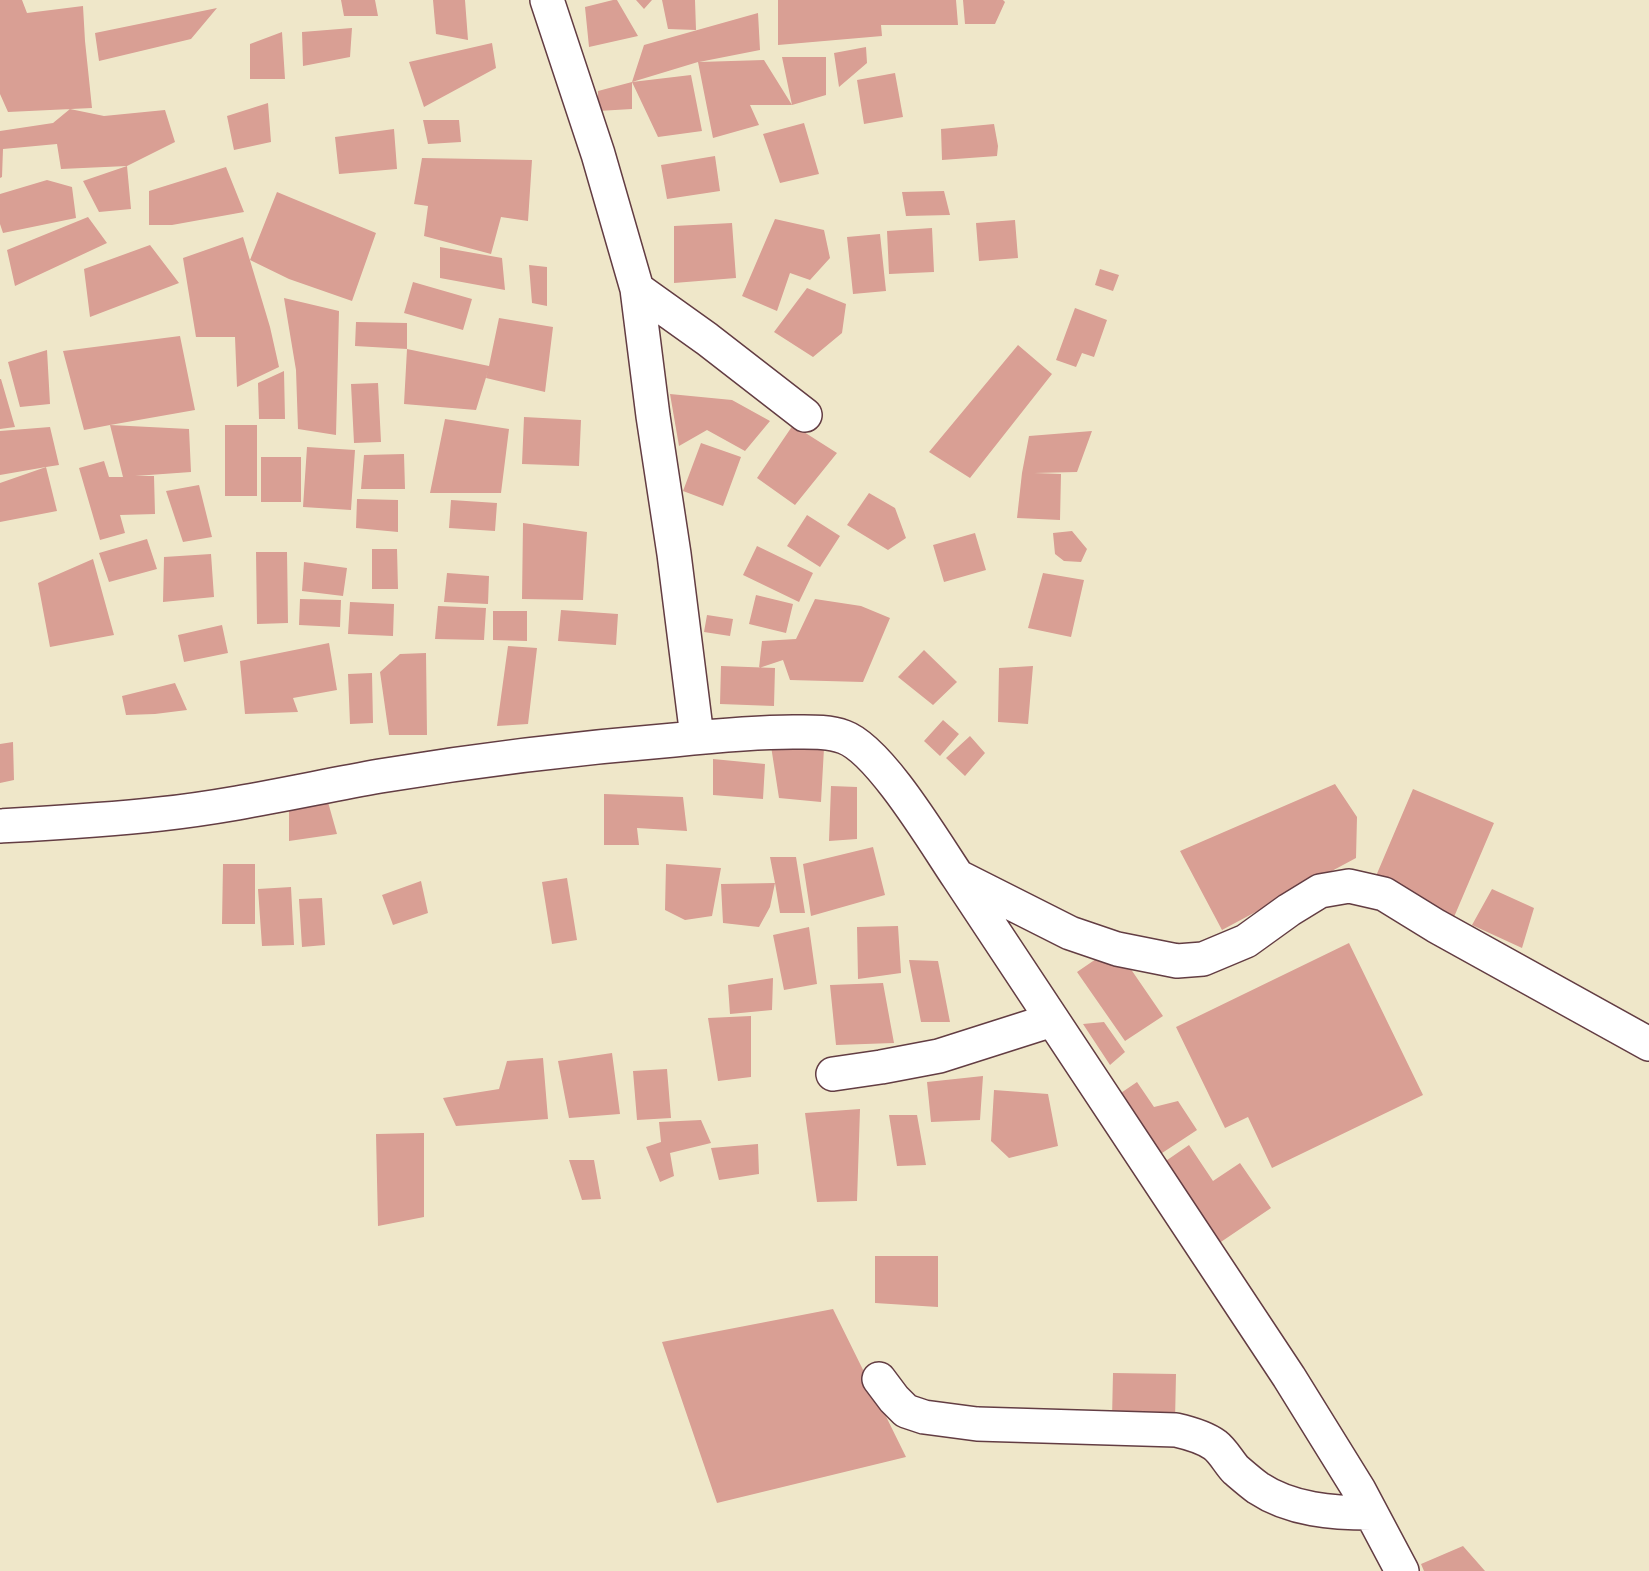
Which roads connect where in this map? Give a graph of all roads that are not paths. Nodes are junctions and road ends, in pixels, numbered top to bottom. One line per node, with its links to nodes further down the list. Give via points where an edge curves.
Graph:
1 (547, 0): 2 (street)
2 (637, 289): 3 (street); 4 (street)
3 (806, 415)
4 (697, 737): 5 (street, via 576,748 392,774 251,802 161,814); 6 (street, via 812,732 847,738 879,766)
5 (0, 826)
6 (958, 877): 7 (street); 8 (street, via 1070,933 1117,949 1177,961 1203,959 1246,941 1320,891 1349,886 1384,894)
7 (1052, 1020): 9 (street, via 939,1056); 11 (street, via 1289,1377)
8 (1649, 1044)
9 (833, 1074)
10 (879, 1379): 11 (street, via 906,1411 924,1417 977,1425 1176,1430 1196,1435 1215,1446 1260,1489 1319,1510)
11 (1371, 1513): 12 (street)
12 (1402, 1571)

